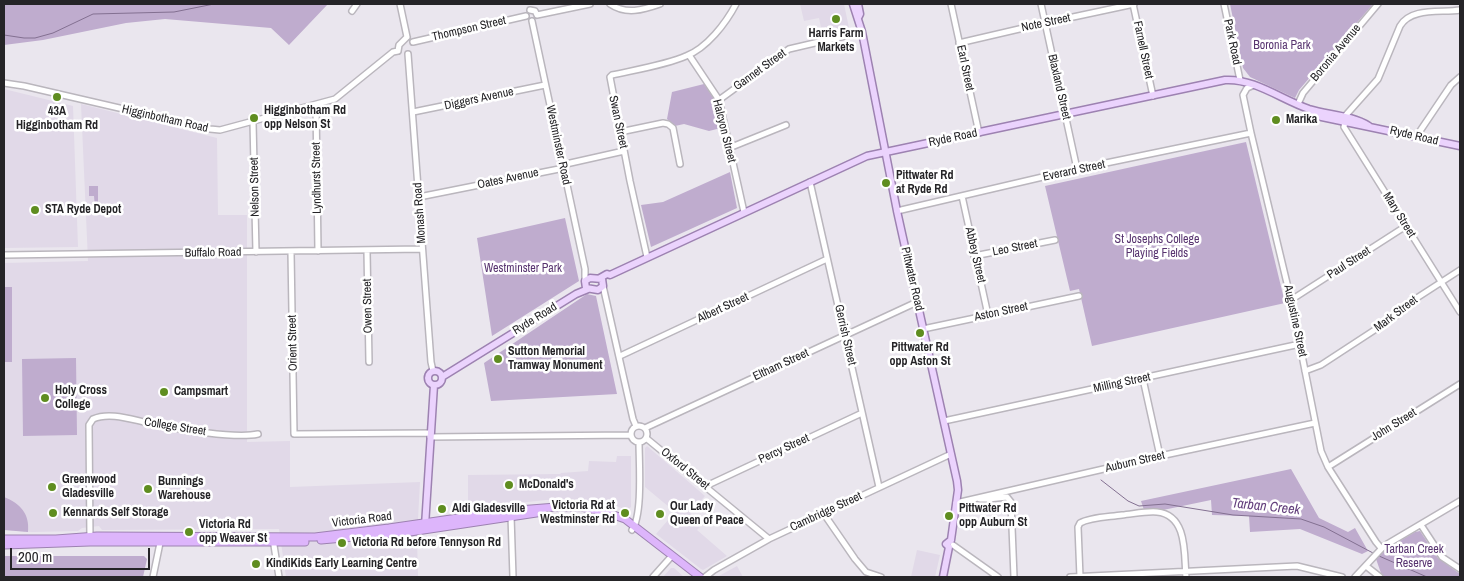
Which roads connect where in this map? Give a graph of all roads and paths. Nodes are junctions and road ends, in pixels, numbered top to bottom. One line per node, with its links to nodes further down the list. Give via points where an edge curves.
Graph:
1 (357, 4): 17 (street)
2 (400, 4): 24 (street)
3 (529, 4): 15 (street)
4 (590, 4): 18 (street)
5 (610, 4): 6 (street, via 628,11)
6 (660, 4)
7 (736, 4): 29 (street, Swan Street, via 719,30)
8 (853, 4): 20 (main road, Pittwater Road)
9 (858, 4): 20 (main road, Pittwater Road)
10 (951, 4): 26 (street, Earl Street)
11 (1041, 4): 22 (street, Blaxland Street)
12 (1134, 4): 22 (street, Note Street); 35 (street, Farnell Street)
13 (1224, 4): 31 (street, Park Road)
14 (1378, 4): 37 (street, Boronia Avenue, via 1303,93)
15 (530, 10): 18 (street); 19 (street)
16 (1460, 10): 41 (street, via 1416,14 1404,19 1378,79)
17 (352, 11)
18 (537, 15): 21 (street)
19 (526, 16): 21 (street); 25 (street, Thompson Street)
20 (858, 18): 23 (main road, Pittwater Road)
21 (532, 21): 33 (street, Westminster Road)
22 (1045, 22): 26 (street, Note Street); 40 (street, Blaxland Street)
23 (862, 32): 36 (street, Gannet Street, via 789,49); 51 (main road, Pittwater Road)
24 (407, 38): 25 (street); 27 (street, via 399,45)
25 (413, 42): 28 (street)
26 (959, 43): 45 (street, Earl Street)
27 (398, 51): 28 (street, via 402,55); 38 (street, Higginbotham Road, via 335,99)
28 (408, 54): 39 (street, Monash Road)
29 (689, 55): 36 (street, Halcyon Street); 44 (street, Swan Street, via 612,75)
30 (1460, 77): 47 (street, via 1451,85)
31 (1240, 80): 34 (main road, Ryde Road); 35 (main road, Ryde Road, via 1225,80)
32 (4, 83): 42 (street, Higginbotham Road, via 210,130)
33 (545, 85): 39 (street, Diggers Avenue); 53 (street, Westminster Road)
34 (1254, 85): 37 (main road, Ryde Road); 46 (street, Augustine Street, via 1243,95)
35 (1152, 96): 40 (main road, Ryde Road)
36 (719, 100): 49 (street, Halcyon Street)
37 (1298, 104): 41 (main road, Ryde Road)
38 (316, 105): 42 (street, Higginbotham Road); 63 (street, Lyndhurst Street)
39 (413, 112): 57 (street, Monash Road)
40 (1065, 114): 45 (main road, Ryde Road); 54 (street, Blaxland Street)
41 (1345, 120): 47 (main road, Ryde Road, via 1360,120 1369,126); 60 (street, Mary Street, via 1345,130)
42 (253, 122): 65 (street, Nelson Street)
43 (786, 125): 49 (street)
44 (620, 132): 50 (street, Swan Street); 52 (street, via 668,124 673,128)
45 (979, 133): 51 (main road, Ryde Road)
46 (1251, 133): 54 (street, Everard Street); 76 (street, Augustine Street)
47 (1416, 137): 48 (main road, Ryde Road)
48 (1460, 146)
49 (729, 148): 59 (street, Halcyon Street)
50 (624, 152): 53 (street, Oates Avenue); 69 (street, Swan Street)
51 (886, 152): 55 (main road, Ryde Road, via 867,156); 58 (main road, Pittwater Road)
52 (680, 164)
53 (562, 167): 57 (street, Oates Avenue); 73 (street, Westminster Road)
54 (1077, 169): 56 (street, Everard Street)
55 (810, 182): 59 (main road, Ryde Road); 70 (street, Gerrish Street)
56 (962, 196): 58 (street, Everard Street); 68 (street, Abbey Street)
57 (419, 197): 62 (street, Monash Road)
58 (897, 211): 77 (main road, Pittwater Road)
59 (744, 212): 69 (main road, Ryde Road)
60 (1406, 226): 72 (street, Mary Street); 76 (street, Paul Street)
61 (1055, 240): 68 (street, Leo Street)
62 (422, 249): 64 (street, Buffalo Road); 85 (street, Monash Road)
63 (318, 251): 64 (street, Buffalo Road); 66 (street, Buffalo Road)
64 (367, 251): 84 (street, Owen Street)
65 (256, 252): 66 (street, Buffalo Road); 67 (street, Buffalo Road)
66 (292, 252): 97 (street, Orient Street, via 294,434)
67 (4, 255)
68 (974, 256): 79 (street, Abbey Street)
69 (647, 257): 74 (main road, Ryde Road, via 607,274)
70 (827, 260): 81 (street, Gerrish Street); 83 (street, Albert Street)
71 (1460, 270): 72 (street, Mark Street)
72 (1442, 282): 78 (street, Mary Street); 86 (street, Mark Street, via 1321,365)
73 (587, 283): 74 (main road); 74 (main road); 87 (main road, Ryde Road, via 576,294)
74 (601, 284): 83 (street)
75 (1080, 296): 79 (street, Aston Street)
76 (1291, 300): 82 (street, Augustine Street)
77 (917, 302): 80 (main road, Pittwater Road); 81 (street, Eltham Street)
78 (1460, 312)
79 (988, 315): 80 (street, Aston Street)
80 (923, 329): 92 (main road, Pittwater Road)
81 (845, 335): 91 (street, Gerrish Street); 95 (street, Eltham Street)
82 (1300, 344): 86 (street, Augustine Street); 88 (street, Milling Street)
83 (620, 356): 94 (street)
84 (369, 362)
85 (433, 371): 87 (main road); 90 (main road, via 427,379)
86 (1305, 371): 93 (street, Augustine Street)
87 (442, 376): 90 (main road, via 440,383)
88 (1144, 379): 92 (street, Milling Street); 102 (street)
89 (1460, 384): 103 (street, John Street)
90 (434, 385): 97 (main road)
91 (862, 413): 104 (street, Percy Street); 105 (street, Gerrish Street)
92 (944, 421): 101 (main road, Pittwater Road)
93 (1315, 423): 102 (street, Auburn Street); 103 (street, Augustine Street)
94 (636, 426): 95 (street); 98 (street)
95 (645, 428): 99 (street)
96 (258, 434): 115 (street, College Street, via 225,434 166,427 120,417 93,418 89,425)
97 (430, 435): 98 (street); 112 (main road)
98 (630, 435): 100 (street)
99 (646, 438): 100 (street); 104 (street, Oxford Street)
100 (639, 442): 113 (street, via 638,510)
101 (951, 454): 105 (street, Cambridge Street); 108 (main road, Pittwater Road, via 958,486)
102 (1160, 456): 106 (street, Auburn Street)
103 (1328, 467): 121 (street, Augustine Street)
104 (706, 486): 116 (street, Oxford Street)
105 (879, 487): 109 (street, Cambridge Street)
106 (975, 498): 108 (street, Auburn Street); 137 (street, via 1007,497 1011,502)
107 (1460, 501): 111 (street)
108 (956, 503): 120 (main road, Pittwater Road)
109 (824, 514): 116 (street, Cambridge Street); 125 (street)
110 (511, 516): 112 (highway, Victoria Road); 113 (highway, Victoria Road, via 581,512 612,518); 129 (street)
111 (1421, 525): 121 (street); 124 (street, via 1442,557)
112 (425, 526): 113 (highway, Victoria Road, via 506,511 572,507 620,517); 117 (highway, Victoria Road, via 306,542)
113 (634, 528): 122 (highway, Victoria Road); 132 (highway, Victoria Road)
114 (4, 539): 115 (highway, Victoria Road)
115 (90, 539): 117 (highway, Victoria Road); 118 (highway, Victoria Road); 119 (highway, Victoria Road)
116 (769, 539): 133 (street, Cambridge Street)
117 (273, 540): 118 (highway, Victoria Road); 128 (street)
118 (160, 543): 127 (street)
119 (4, 544)
120 (951, 544): 135 (main road, Pittwater Road); 136 (street)
121 (1381, 549): 123 (street)
122 (670, 558): 130 (street); 131 (highway, Victoria Road)
123 (1366, 566): 141 (street); 142 (street)
124 (1460, 570)
125 (865, 574): 134 (street)
126 (1186, 574): 139 (street); 139 (street, via 1178,525 1169,516 1156,512 1080,523); 140 (street, via 1297,566)
127 (153, 577)
128 (278, 577)
129 (513, 577)
130 (653, 577)
131 (693, 577)
132 (700, 577)
133 (704, 577)
134 (881, 577)
135 (943, 577)
136 (998, 577)
137 (1014, 577)
138 (1070, 577): 139 (street)
139 (1080, 577)
140 (1342, 577)
141 (1355, 577)
142 (1380, 577)

